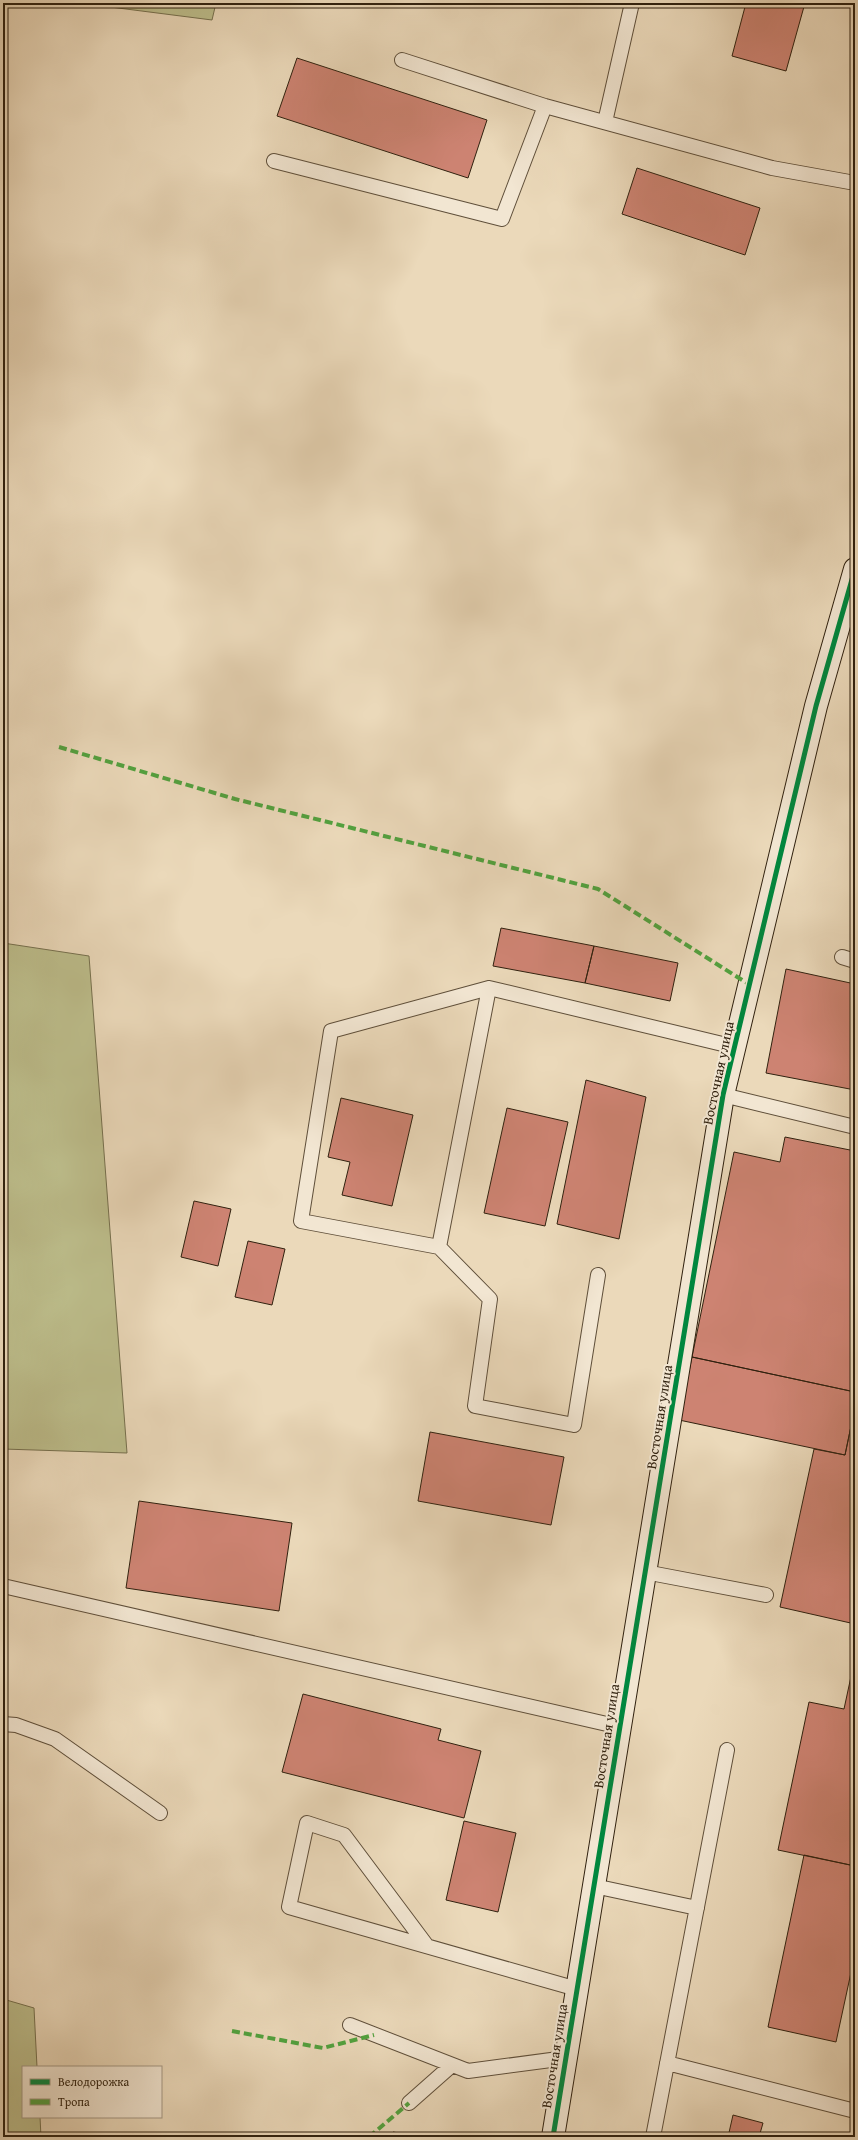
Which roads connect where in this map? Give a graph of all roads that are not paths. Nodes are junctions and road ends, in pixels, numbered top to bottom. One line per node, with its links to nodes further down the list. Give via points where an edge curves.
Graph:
1 (632, 3): 4 (lane)
2 (402, 60): 3 (lane)
3 (545, 106): 4 (lane); 5 (lane, via 502,219)
4 (605, 122): 6 (lane, via 772,168)
5 (274, 161)
6 (855, 183)
7 (855, 569): 9 (street, Восточная улица, via 816,706)
8 (489, 988): 9 (lane); 12 (lane); 12 (lane, via 331,1031 301,1221)
9 (735, 1047): 10 (street, Восточная улица)
10 (723, 1095): 11 (lane); 14 (street, Восточная улица)
11 (855, 1127)
12 (439, 1247): 13 (lane, via 490,1299 475,1406 574,1425)
13 (598, 1275)
14 (645, 1572): 16 (lane); 18 (street, Восточная улица)
15 (3, 1586): 18 (lane)
16 (766, 1595)
17 (3, 1724): 20 (lane, via 16,1725 56,1739)
18 (620, 1727): 21 (street, Восточная улица)
19 (727, 1750): 22 (lane)
20 (160, 1814)
21 (594, 1886): 22 (lane); 24 (street, Восточная улица)
22 (697, 1908): 27 (lane)
23 (427, 1946): 23 (lane, via 290,1907 307,1823 344,1835); 24 (lane)
24 (577, 1989): 26 (street, Восточная улица)
25 (350, 2025): 28 (lane)
26 (566, 2058): 28 (lane, via 468,2071); 31 (street, Восточная улица)
27 (667, 2063): 30 (lane); 32 (lane)
28 (452, 2064): 29 (lane)
29 (409, 2103)
30 (855, 2111)
31 (553, 2137)
32 (653, 2137)

